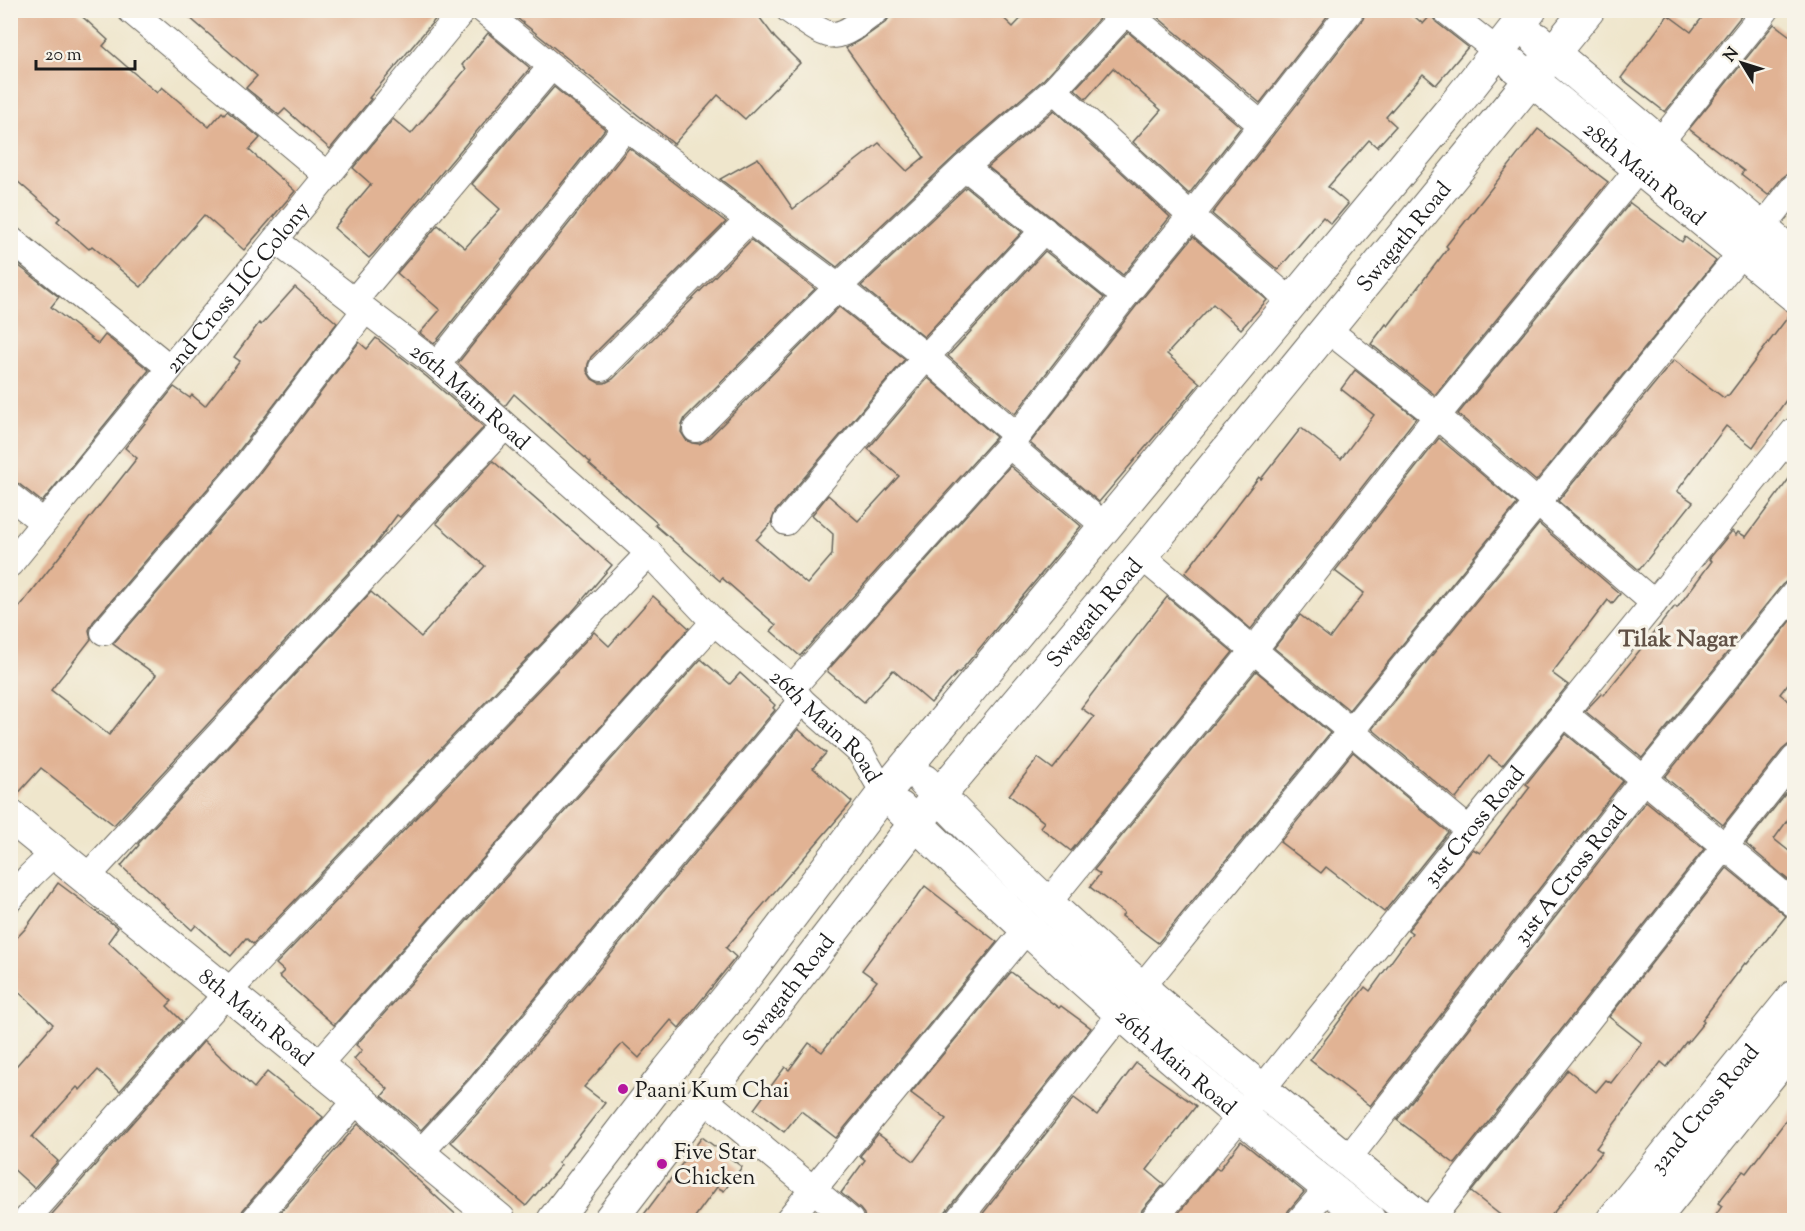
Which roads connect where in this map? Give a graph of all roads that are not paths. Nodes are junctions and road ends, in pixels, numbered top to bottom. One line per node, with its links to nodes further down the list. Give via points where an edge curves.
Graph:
1 (130, 10): 22 (street)
2 (463, 10): 22 (street, 2nd Cross LIC Colony)
3 (483, 10): 14 (street)
4 (789, 10): 5 (street, via 825,34 837,36)
5 (877, 10)
6 (1351, 10): 17 (street)
7 (1445, 10): 12 (street)
8 (1588, 10): 13 (street, Swagath Road)
9 (1766, 10): 19 (street)
10 (1128, 11): 16 (street); 17 (street)
11 (1524, 18): 12 (street, Swagath Road); 13 (street)
12 (1497, 51): 15 (street, 28th Main Road); 34 (street, Swagath Road)
13 (1552, 53): 15 (street, Swagath Road); 19 (street)
14 (551, 67): 18 (street); 35 (street)
15 (1531, 79): 21 (street, 28th Main Road); 36 (street, Swagath Road)
16 (1054, 90): 20 (street); 24 (street)
17 (1262, 125): 24 (street)
18 (626, 127): 25 (street); 38 (street)
19 (1660, 142): 29 (street)
20 (965, 167): 26 (street); 31 (street)
21 (1640, 167): 29 (street, 28th Main Road); 41 (street)
22 (328, 176): 28 (street, 2nd Cross LIC Colony)
23 (1794, 187): 29 (street)
24 (1191, 216): 33 (street); 34 (street)
25 (749, 220): 31 (street); 40 (street)
26 (1044, 230): 33 (street); 37 (street)
27 (10, 239): 39 (street)
28 (275, 240): 35 (street, 26th Main Road); 39 (street, 2nd Cross LIC Colony)
29 (1752, 240): 30 (street); 32 (street, 28th Main Road); 47 (street)
30 (1794, 255)
31 (838, 287): 37 (street); 43 (street)
32 (1794, 295)
33 (1125, 296): 45 (street)
34 (1292, 302): 50 (street, Swagath Road)
35 (360, 305): 38 (street, 26th Main Road); 57 (street, via 240,474)
36 (1327, 329): 41 (street); 52 (street, Swagath Road)
37 (926, 357): 45 (street); 49 (street)
38 (437, 364): 42 (street, 26th Main Road)
39 (170, 368): 48 (street, 2nd Cross LIC Colony)
40 (602, 368)
41 (1437, 416): 47 (street); 58 (street)
42 (505, 426): 51 (street, 26th Main Road); 73 (street)
43 (696, 429)
44 (1794, 430): 55 (street, 31st Cross Road)
45 (1013, 440): 50 (street); 59 (street)
46 (10, 496): 48 (street)
47 (1536, 503): 55 (street); 61 (street)
48 (43, 522): 53 (street, 2nd Cross LIC Colony)
49 (786, 522)
50 (1106, 527): 64 (street, Swagath Road)
51 (649, 553): 56 (street, 26th Main Road); 79 (street)
52 (1141, 555): 58 (street); 67 (street, Swagath Road)
53 (10, 564)
54 (1794, 594): 65 (street, 31st A Cross Road)
55 (1653, 603): 60 (street, 31st Cross Road)
56 (714, 622): 59 (street, 26th Main Road); 83 (street)
57 (104, 632)
58 (1253, 651): 61 (street); 75 (street)
59 (797, 694): 62 (street, 26th Main Road); 88 (street, via 479,1089)
60 (1564, 713): 65 (street); 70 (street, 31st Cross Road)
61 (1350, 731): 70 (street); 78 (street)
62 (860, 752): 64 (street); 66 (street, 26th Main Road)
63 (1794, 759): 71 (street)
64 (908, 765): 66 (street, Swagath Road); 67 (street, 26th Main Road)
65 (1643, 780): 71 (street); 89 (street, 31st A Cross Road)
66 (884, 793): 69 (street, 26th Main Road); 95 (street, Swagath Road)
67 (939, 796): 69 (street, Swagath Road); 75 (street, 26th Main Road)
68 (10, 816): 72 (street, 8th Main Road)
69 (915, 824): 77 (street, 26th Main Road); 85 (street, Swagath Road)
70 (1469, 830): 84 (street, 31st Cross Road)
71 (1724, 846): 76 (street); 104 (street)
72 (54, 853): 73 (street, 8th Main Road); 74 (street)
73 (86, 878): 79 (street, 8th Main Road)
74 (10, 899)
75 (1047, 904): 78 (street, 26th Main Road)
76 (1794, 904)
77 (1026, 930): 81 (street, 26th Main Road); 91 (street)
78 (1142, 988): 84 (street, 26th Main Road)
79 (227, 993): 83 (street, 8th Main Road); 92 (street)
80 (1794, 998): 105 (street, 32nd Cross Road)
81 (1121, 1014): 87 (street, 26th Main Road); 99 (street)
82 (1794, 1046): 106 (street, 32nd Cross Road)
83 (317, 1066): 86 (street, 8th Main Road)
84 (1261, 1090): 87 (street, 31st Cross Road); 89 (street, 26th Main Road)
85 (703, 1098): 91 (street); 96 (street, Swagath Road)
86 (358, 1099): 88 (street, 8th Main Road); 93 (street)
87 (1240, 1117): 90 (street, 26th Main Road); 100 (street, 31st Cross Road)
88 (419, 1155): 94 (street, 8th Main Road)
89 (1347, 1160): 103 (street, 26th Main Road)
90 (1328, 1188): 101 (street); 102 (street, 26th Main Road)
91 (812, 1191): 97 (street); 98 (street)
92 (26, 1221)
93 (254, 1221)
94 (500, 1221)
95 (554, 1221)
96 (610, 1221)
97 (788, 1221)
98 (850, 1221)
99 (958, 1221)
100 (1153, 1221)
101 (1300, 1221)
102 (1369, 1221)
103 (1422, 1221)
104 (1430, 1221)
105 (1613, 1221)
106 (1653, 1221)

